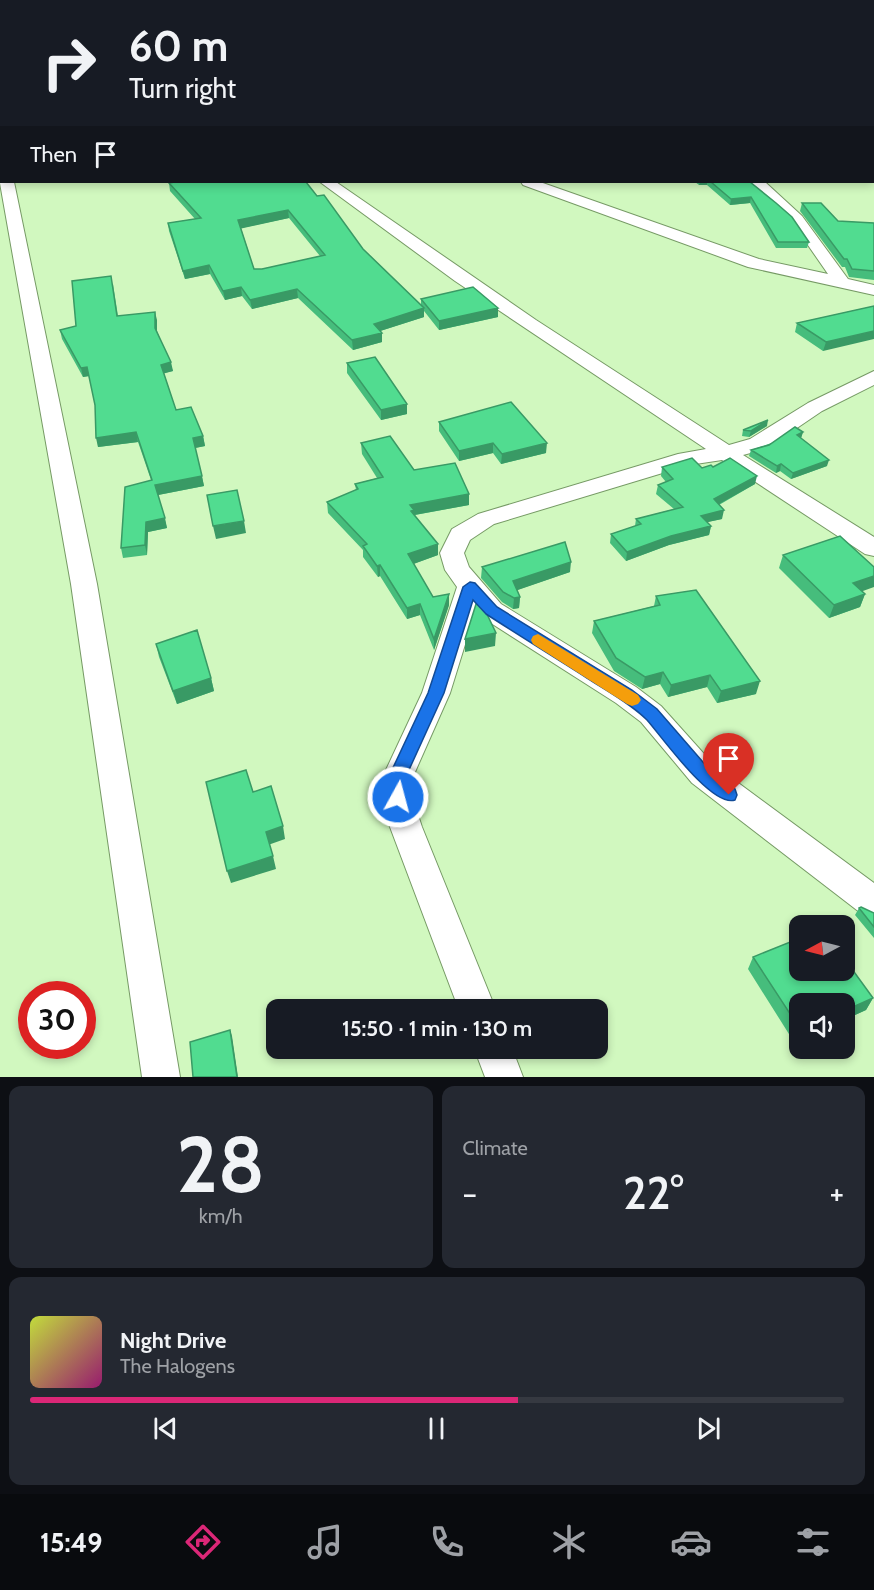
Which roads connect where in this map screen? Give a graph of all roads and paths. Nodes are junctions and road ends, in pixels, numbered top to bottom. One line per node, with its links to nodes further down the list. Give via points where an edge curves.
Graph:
1 (7, 183): 14 (street, via 84,584)
2 (328, 183): 8 (street)
3 (531, 183): 5 (street, via 754,263)
4 (758, 183): 5 (street, via 797,219)
5 (842, 283): 6 (street)
6 (874, 290)
7 (874, 377): 8 (street, via 815,407 758,444)
8 (725, 453): 9 (street); 10 (street, via 686,459 486,519 460,535 452,553 457,570)
9 (874, 548)
10 (470, 587): 11 (street, via 492,611 651,714 703,774); 12 (street, via 436,693 399,772 398,797 406,827)
11 (874, 903)
12 (474, 999)
13 (497, 1059): 15 (street)
14 (161, 1077)
15 (504, 1077)

